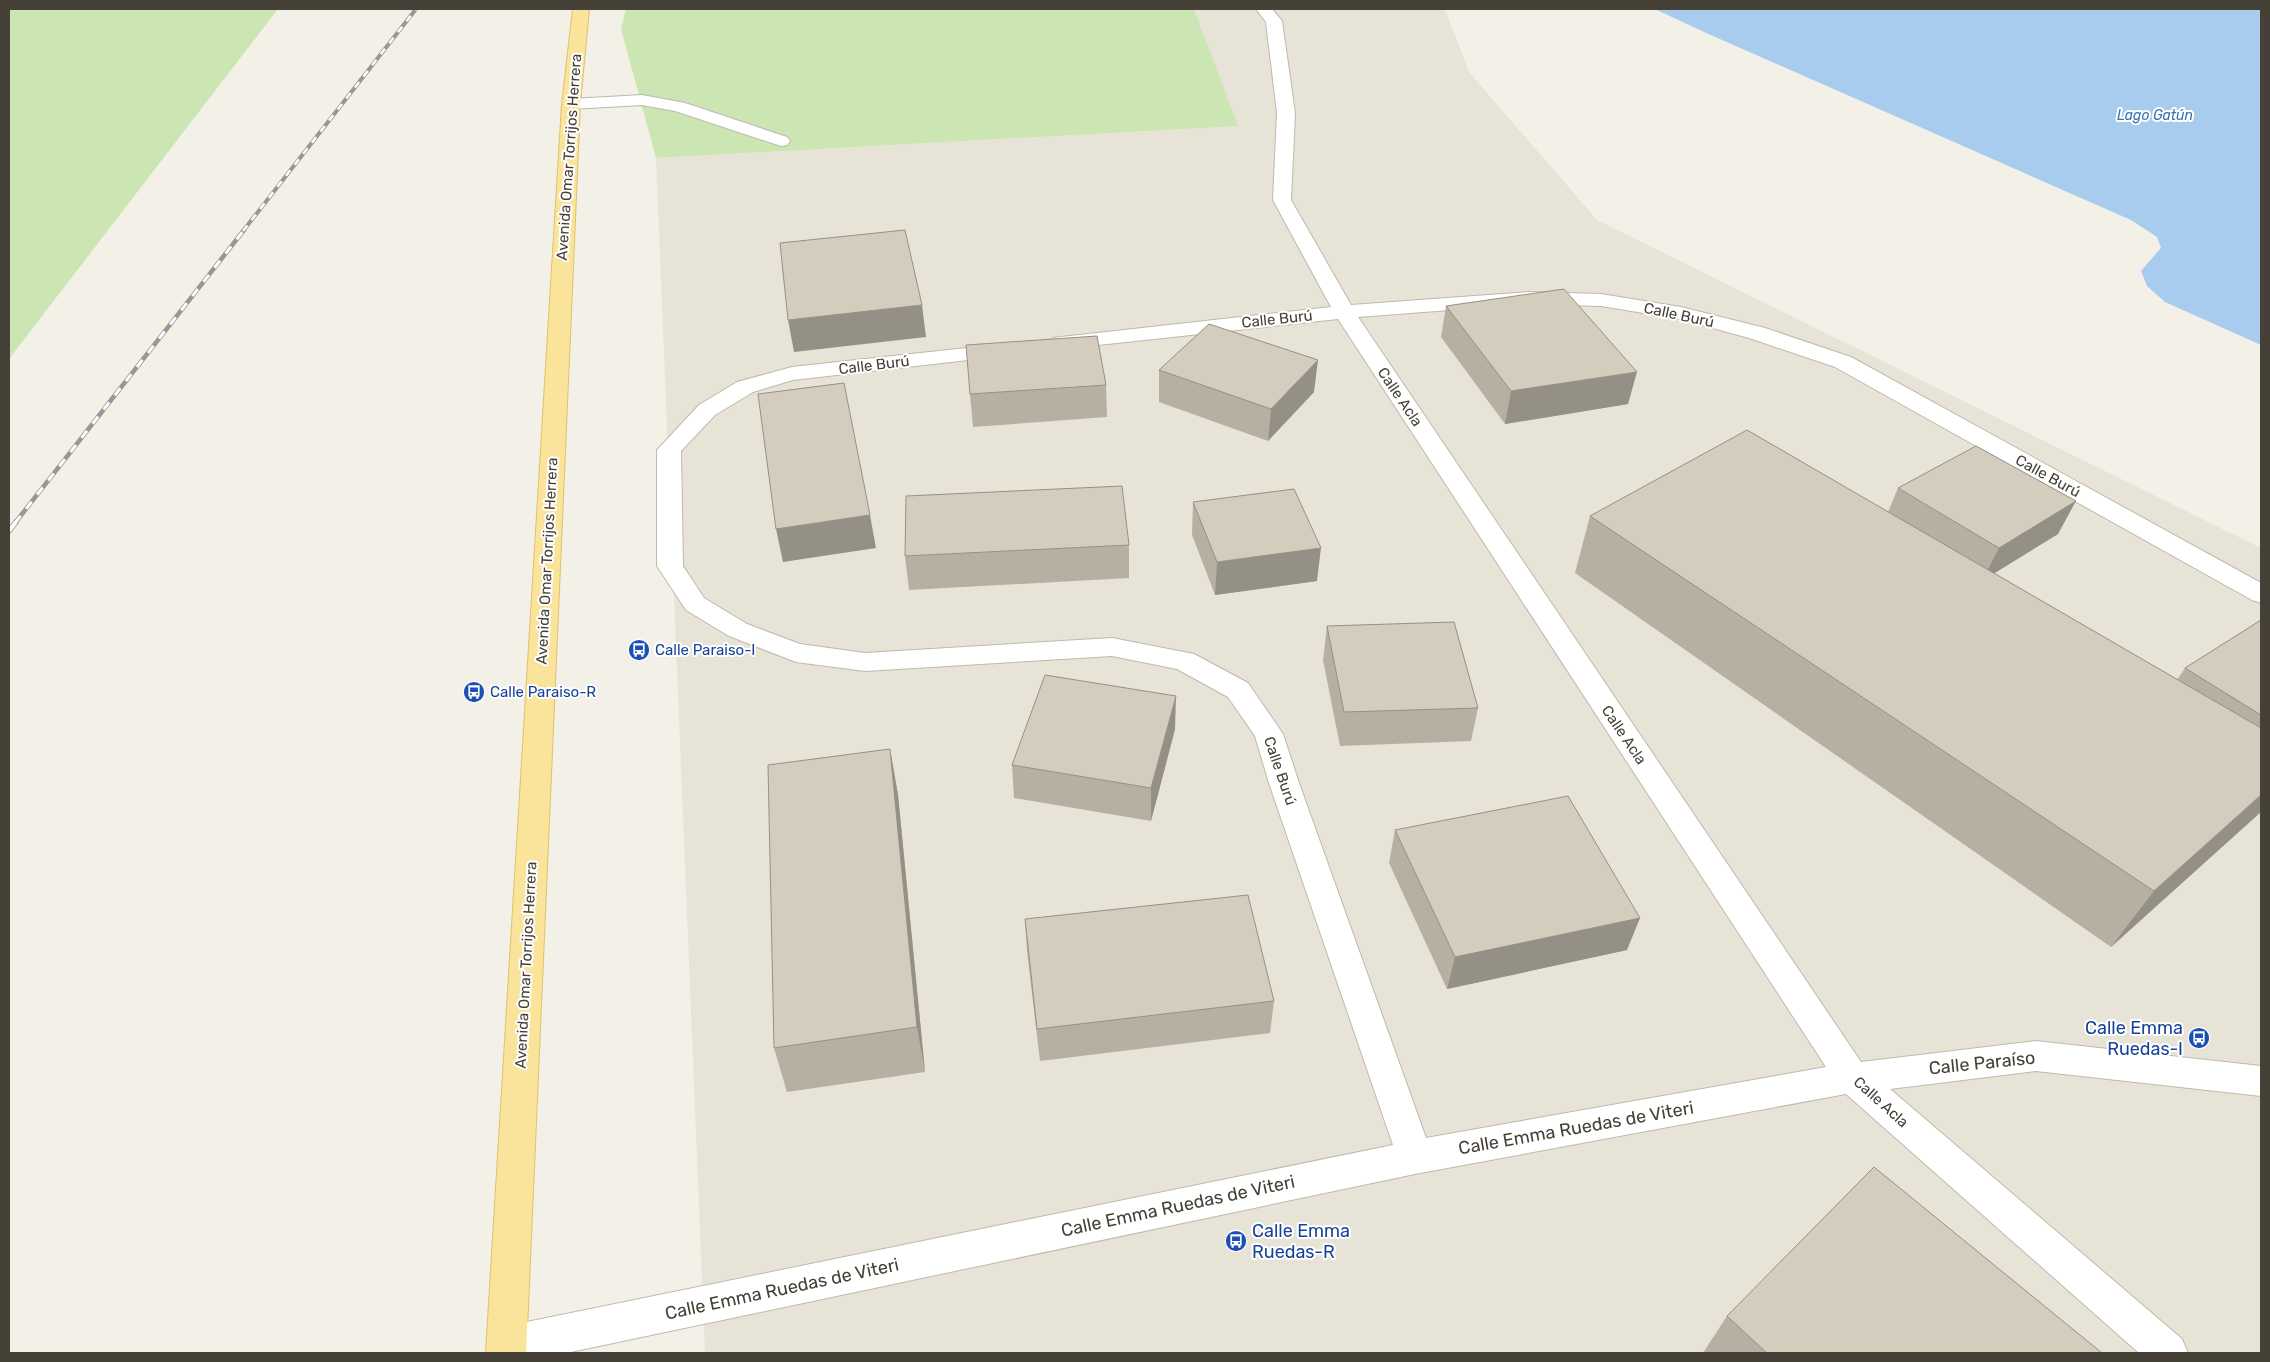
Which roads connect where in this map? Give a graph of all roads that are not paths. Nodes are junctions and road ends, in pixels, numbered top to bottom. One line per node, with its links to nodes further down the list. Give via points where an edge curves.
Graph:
1 (581, 9): 3 (main road, Avenida Omar Torrijos Herrera)
2 (1264, 9): 5 (street, Calle Acla, via 1274,21 1286,113 1282,200)
3 (571, 104): 4 (street, via 642,100 679,107); 10 (main road, Avenida Omar Torrijos Herrera)
4 (781, 141)
5 (1344, 312): 6 (street, Calle Burú, via 1529,298 1601,300 1681,313 1757,334 1843,362); 7 (street, Calle Acla); 9 (street, Calle Burú, via 792,374 745,387 707,410 669,450 670,566 695,604 738,630 796,653 865,662 1112,647 1184,661 1238,690 1269,734)
6 (2261, 594)
7 (1852, 1078): 8 (street, Calle Paraíso, via 2036,1056); 9 (street, Calle Emma Ruedas de Viteri); 11 (street, Calle Acla)
8 (2261, 1081)
9 (1414, 1157): 10 (street, Calle Emma Ruedas de Viteri)
10 (506, 1350)
11 (2168, 1353)

